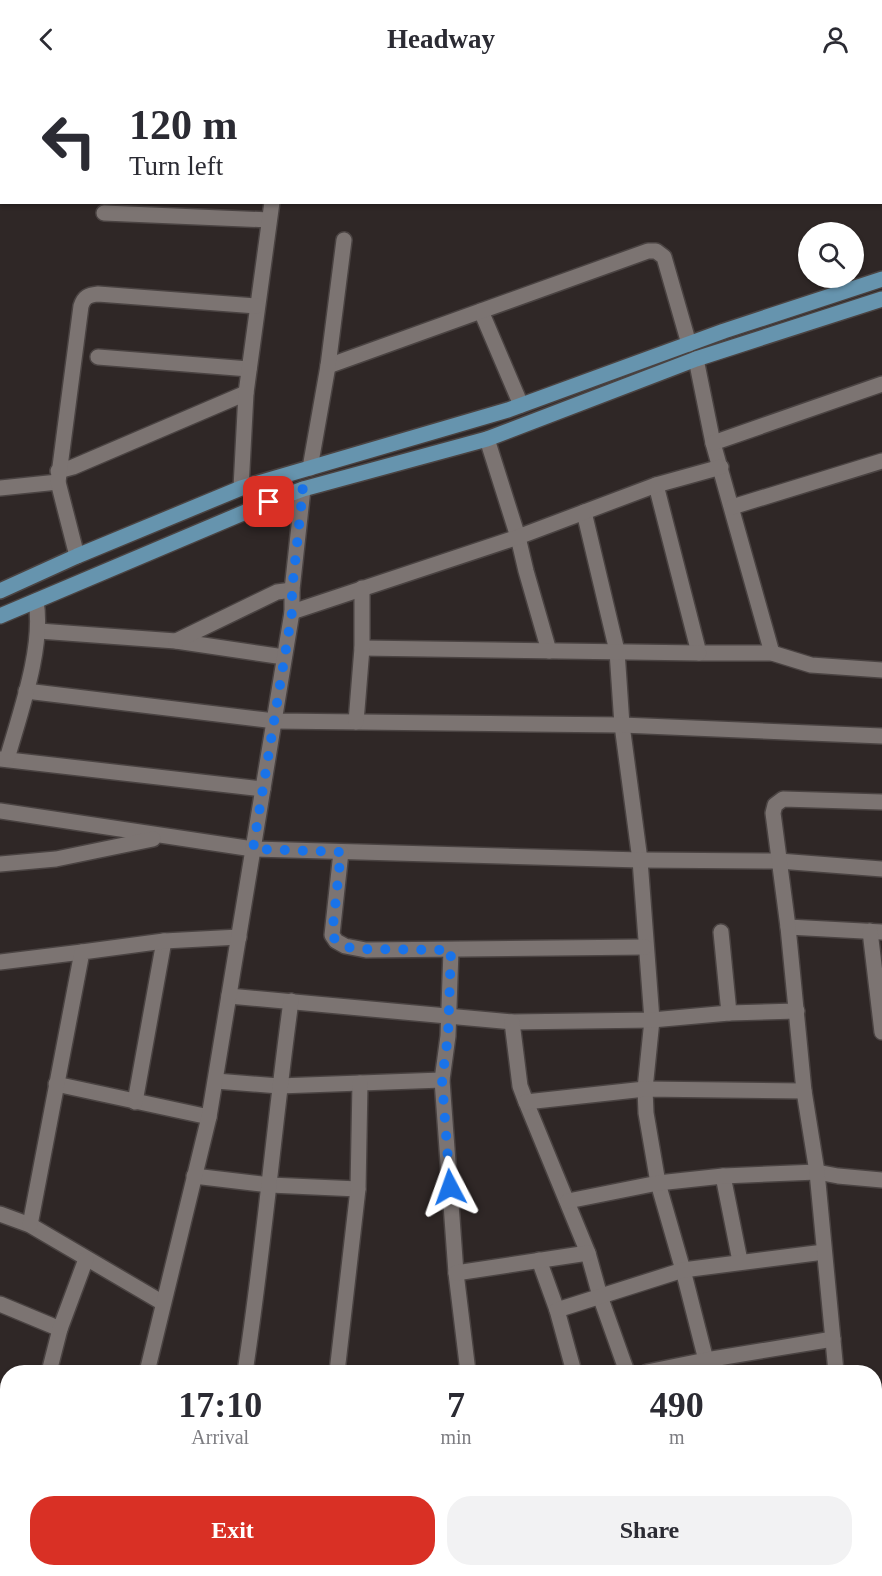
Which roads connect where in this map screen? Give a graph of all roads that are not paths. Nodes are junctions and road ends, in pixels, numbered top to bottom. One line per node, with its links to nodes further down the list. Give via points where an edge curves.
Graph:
1 (272, 204): 3 (street)
2 (104, 213): 3 (street)
3 (269, 220): 7 (street)
4 (344, 240): 12 (street)
5 (882, 279): 9 (main road)
6 (882, 299): 11 (main road)
7 (257, 306): 13 (street); 22 (street, via 98,294 84,299)
8 (481, 311): 9 (street, via 648,250 656,251 664,258); 12 (street); 16 (street)
9 (689, 344): 16 (main road)
10 (98, 357): 13 (street)
11 (696, 358): 17 (main road); 18 (street)
12 (328, 366): 21 (street)
13 (249, 369): 15 (street)
14 (882, 384): 18 (street)
15 (246, 393): 22 (street, via 83,462); 25 (street)
16 (521, 405): 21 (main road)
17 (487, 439): 26 (main road); 29 (street)
18 (713, 442): 20 (street)
19 (882, 461): 27 (street)
20 (721, 467): 23 (street); 27 (street)
21 (310, 468): 25 (main road)
22 (58, 477): 24 (street); 30 (street)
23 (656, 486): 28 (street); 42 (street)
24 (0, 488)
25 (241, 488): 30 (main road)
26 (303, 489): 32 (street); 34 (main road)
27 (732, 507): 43 (street)
28 (584, 512): 29 (street); 41 (street)
29 (518, 537): 31 (street); 40 (street)
30 (77, 556): 33 (main road)
31 (362, 588): 35 (street); 39 (street)
32 (292, 590): 35 (street); 38 (street, via 277,592)
33 (0, 591)
34 (36, 601): 36 (main road); 37 (street)
35 (292, 612): 44 (street)
36 (0, 616)
37 (39, 631): 38 (street); 46 (street)
38 (176, 641): 44 (street)
39 (362, 648): 40 (street); 48 (street)
40 (549, 651): 41 (street)
41 (617, 651): 42 (street); 49 (street)
42 (699, 653): 43 (street)
43 (772, 653): 45 (street, via 811,665)
44 (284, 657): 47 (street)
45 (882, 670)
46 (26, 691): 47 (street); 51 (street)
47 (275, 721): 48 (street); 52 (street)
48 (356, 722): 49 (street)
49 (622, 725): 50 (street); 58 (street)
50 (882, 735)
51 (4, 759): 52 (street)
52 (263, 789): 56 (street)
53 (882, 802): 59 (street, via 783,800 773,813)
54 (0, 811): 55 (street)
55 (165, 837): 56 (street); 60 (street, via 56,859)
56 (253, 849): 57 (street); 65 (street)
57 (341, 852): 58 (street); 68 (street, via 332,926 336,941 366,950)
58 (640, 860): 59 (street); 67 (street)
59 (779, 861): 61 (street); 62 (street)
60 (0, 864)
61 (882, 868)
62 (788, 927): 64 (street); 74 (street)
63 (721, 932): 75 (street)
64 (876, 932): 71 (street)
65 (239, 937): 66 (street); 72 (street)
66 (164, 941): 69 (street); 87 (street)
67 (645, 947): 68 (street); 77 (street)
68 (451, 950): 76 (street)
69 (82, 952): 70 (street); 83 (street)
70 (0, 962)
71 (879, 991): 79 (street)
72 (230, 996): 73 (street); 81 (street)
73 (291, 1001): 76 (street); 84 (street)
74 (797, 1011): 75 (street); 86 (street)
75 (729, 1014): 77 (street)
76 (448, 1017): 78 (street); 80 (street)
77 (652, 1020): 78 (street); 85 (street)
78 (512, 1022): 88 (street, via 520,1086)
79 (882, 1032)
80 (442, 1080): 82 (street); 106 (street)
81 (216, 1081): 84 (street); 89 (street)
82 (360, 1083): 84 (street); 96 (street)
83 (56, 1084): 87 (street); 99 (street)
84 (279, 1086): 95 (street)
85 (645, 1089): 86 (street); 88 (street); 94 (street)
86 (804, 1091): 90 (street)
87 (135, 1102): 89 (street)
88 (526, 1102): 97 (street)
89 (210, 1117): 91 (street)
90 (817, 1172): 92 (street); 93 (street); 100 (street)
91 (194, 1176): 95 (street); 108 (street)
92 (723, 1176): 94 (street); 104 (street)
93 (882, 1180)
94 (657, 1183): 97 (street); 105 (street)
95 (270, 1185): 96 (street); 115 (street)
96 (358, 1189): 116 (street)
97 (568, 1201): 101 (street)
98 (0, 1214): 99 (street)
99 (30, 1225): 102 (street)
100 (824, 1252): 104 (street); 112 (street)
101 (588, 1253): 103 (street); 107 (street)
102 (86, 1259): 108 (street); 111 (street)
103 (538, 1260): 106 (street); 110 (street)
104 (740, 1261): 105 (street)
105 (683, 1270): 107 (street); 120 (street)
106 (456, 1273): 117 (street)
107 (600, 1296): 110 (street); 119 (street)
108 (163, 1303): 114 (street)
109 (0, 1304): 111 (street)
110 (557, 1310): 118 (street)
111 (60, 1329): 113 (street)
112 (833, 1339): 121 (street); 122 (street)
113 (51, 1365)
114 (149, 1365)
115 (246, 1365)
116 (338, 1365)
117 (467, 1365)
118 (572, 1365)
119 (625, 1365)
120 (708, 1365)
121 (713, 1365)
122 (835, 1365)

